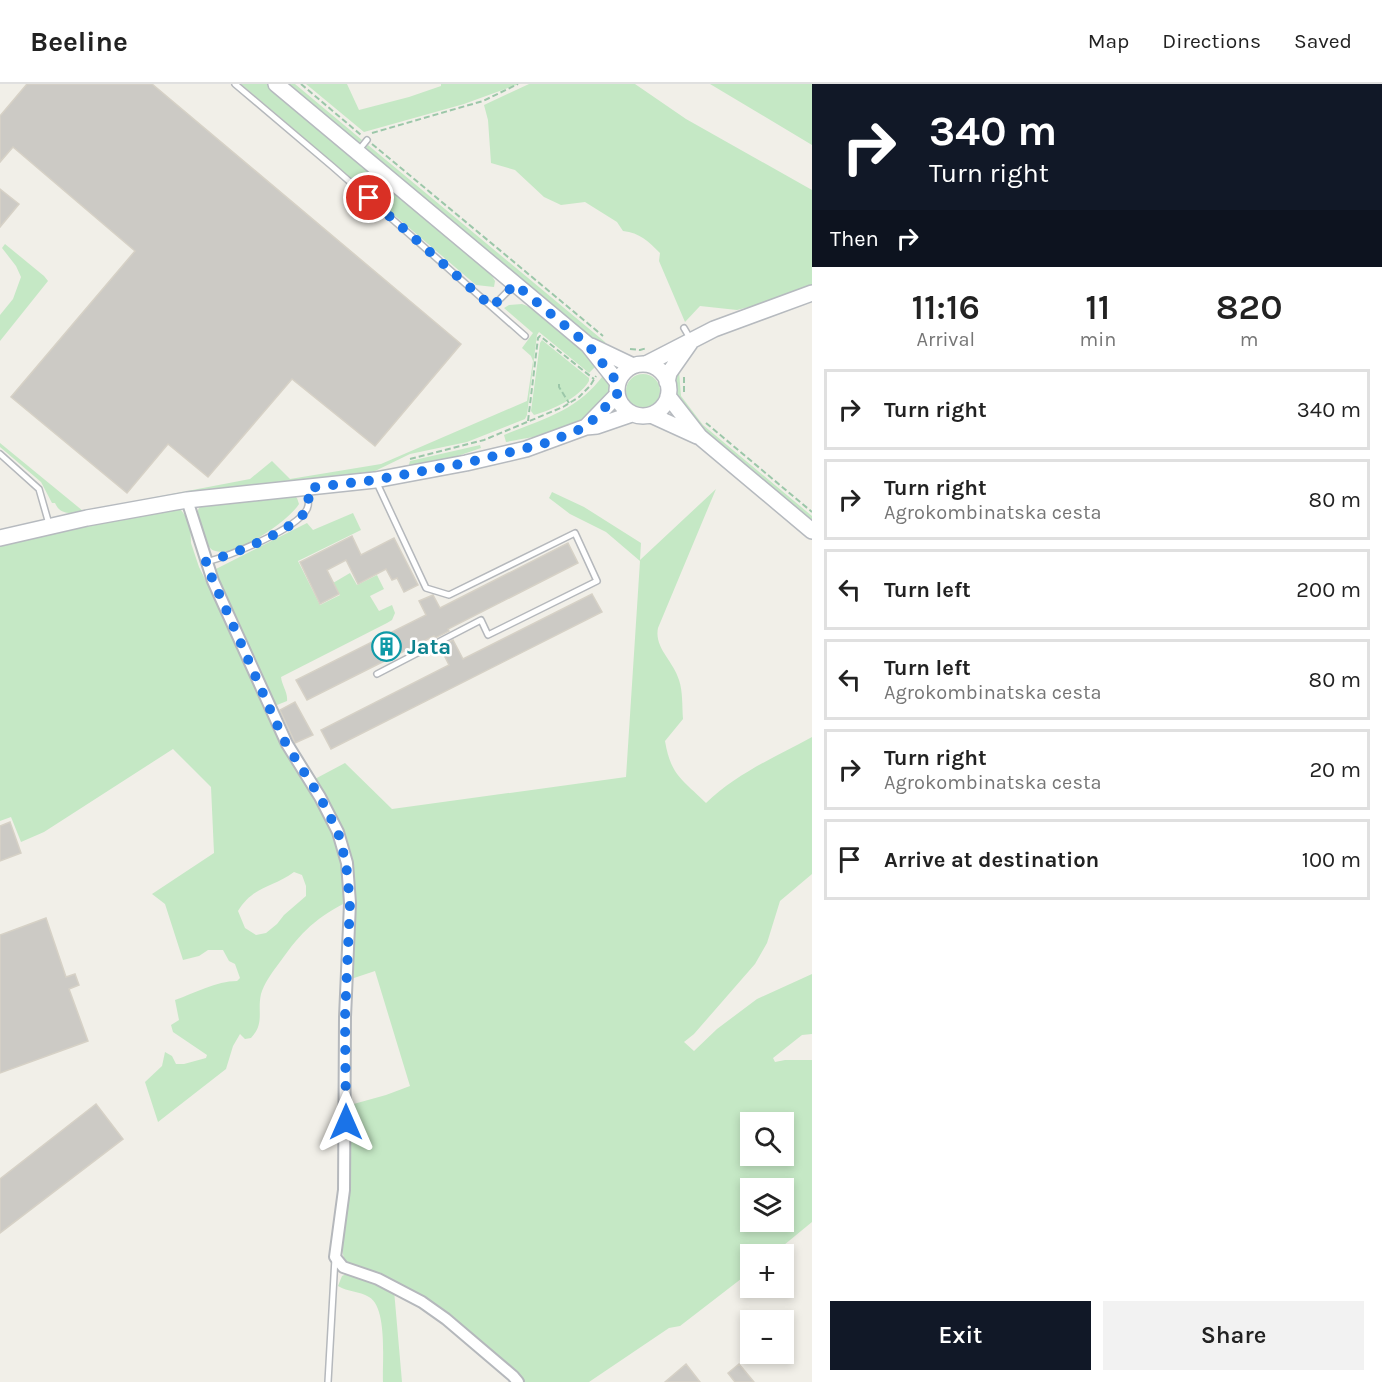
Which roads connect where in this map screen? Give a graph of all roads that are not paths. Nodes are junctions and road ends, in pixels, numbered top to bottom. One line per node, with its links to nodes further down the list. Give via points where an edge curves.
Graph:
1 (235, 84): 5 (lane)
2 (276, 84): 3 (street, via 362,146)
3 (515, 284): 5 (lane); 8 (street)
4 (812, 293): 7 (street)
5 (492, 307): 6 (lane)
6 (525, 336)
7 (689, 337): 9 (street); 11 (street, via 669,373)
8 (588, 345): 9 (street); 10 (street)
9 (639, 365): 10 (street, via 623,373); 11 (street, via 661,372)
10 (617, 389): 12 (street, via 621,404); 14 (street)
11 (668, 389): 13 (street, via 662,408); 15 (street)
12 (632, 414): 13 (street); 14 (street)
13 (651, 415): 15 (street)
14 (586, 427): 17 (street, via 517,451)
15 (700, 437): 21 (street)
16 (0, 454): 20 (lane, via 39,489)
17 (375, 480): 18 (street); 24 (lane, via 426,588 449,595 575,533 597,581 488,635 481,620)
18 (308, 488): 19 (street); 23 (lane, via 305,512 291,523 261,542)
19 (187, 500): 20 (street); 23 (street)
20 (50, 526): 22 (street)
21 (812, 531)
22 (0, 538)
23 (205, 562): 25 (street, via 286,744 338,832 346,863 350,903 345,1167)
24 (377, 674)
25 (335, 1257): 26 (lane); 27 (street, via 343,1267 378,1279 422,1302)
26 (328, 1382)
27 (518, 1382)

